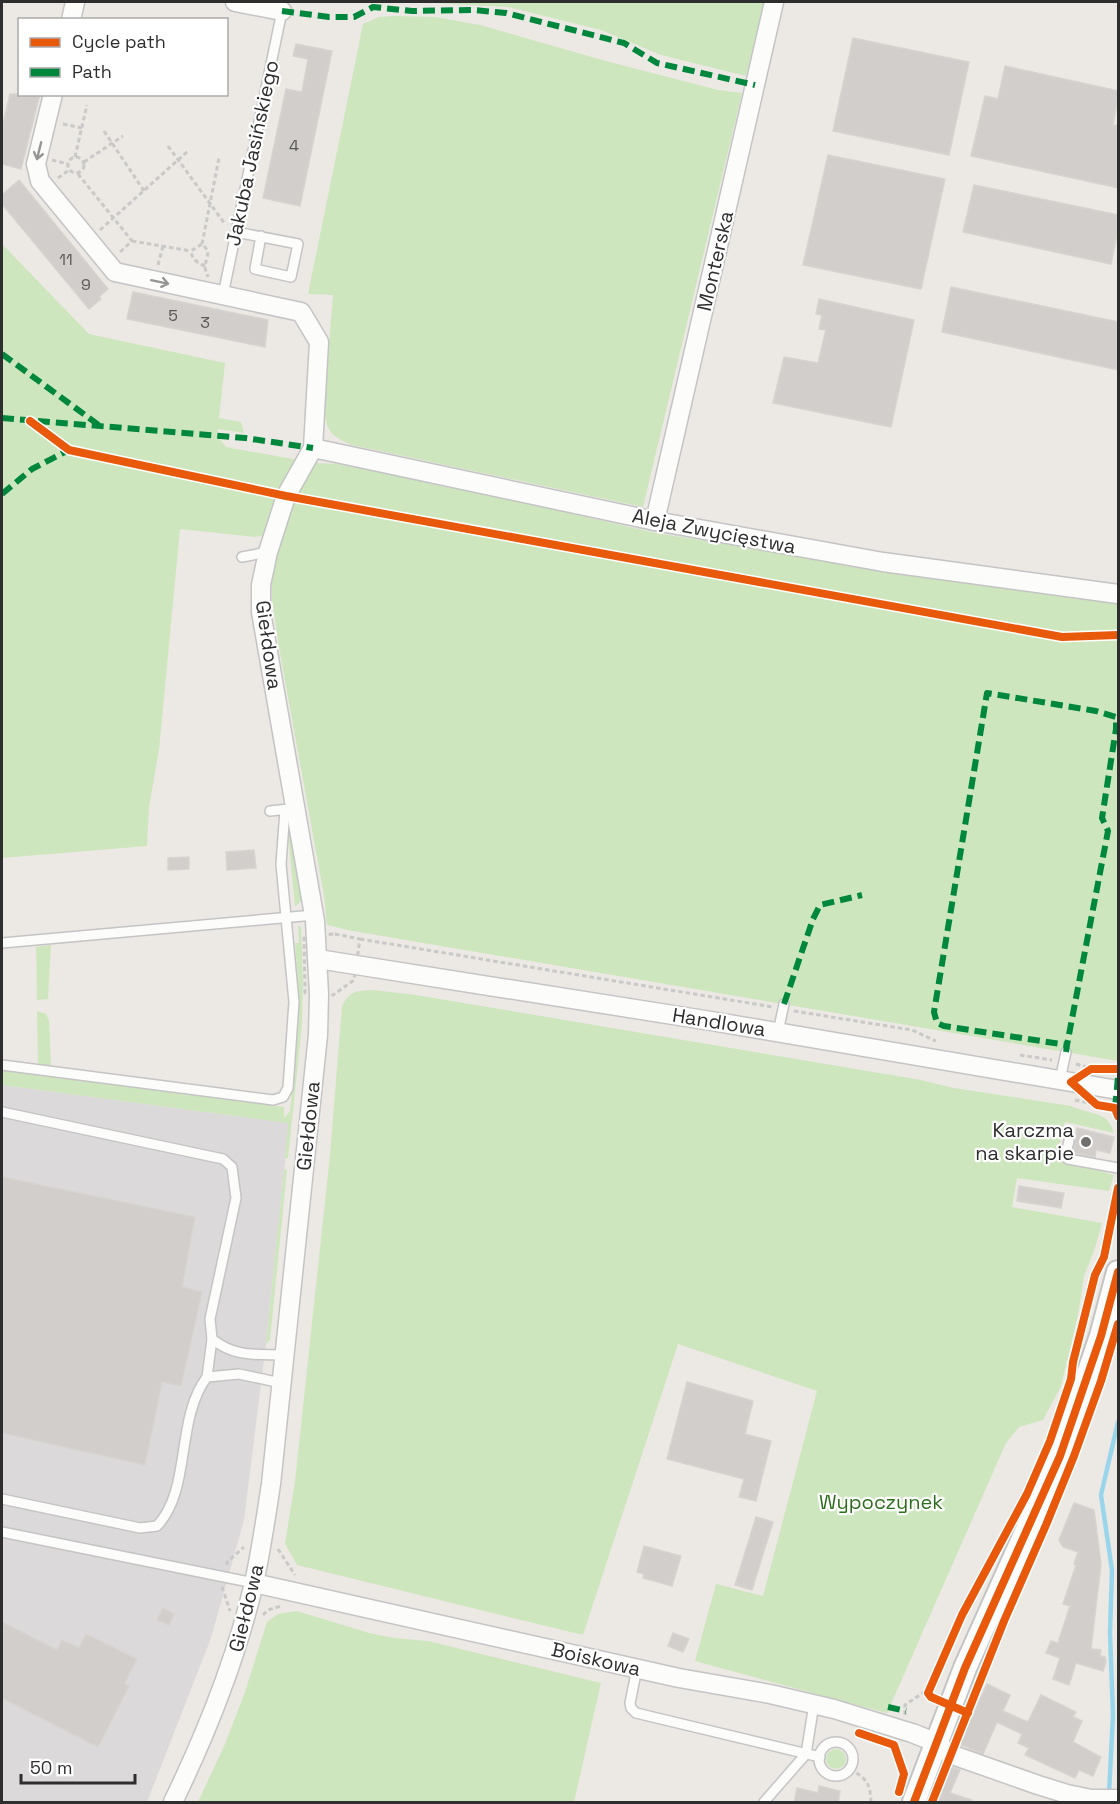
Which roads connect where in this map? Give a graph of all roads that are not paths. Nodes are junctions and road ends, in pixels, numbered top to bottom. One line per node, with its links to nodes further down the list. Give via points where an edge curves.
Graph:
1 (75, 2): 5 (street)
2 (235, 2): 4 (street)
3 (774, 2): 11 (street, Monterska)
4 (282, 11): 7 (lane, Jakuba Jasińskiego)
5 (71, 18)
6 (53, 96): 9 (street, one-way to 9, via 36,164 40,181 108,264 115,272)
7 (236, 235): 8 (lane); 9 (lane, Jakuba Jasińskiego)
8 (261, 236): 8 (lane, via 298,244 291,277 255,269)
9 (218, 294): 10 (street, via 301,312 319,342)
10 (309, 442): 11 (street, Aleja Zwycięstwa); 12 (street, Giełdowa)
11 (656, 520): 14 (street, Aleja Zwycięstwa, via 883,562)
12 (268, 552): 13 (lane); 15 (street, Giełdowa, via 261,585 261,612)
13 (242, 557)
14 (1119, 594)
15 (291, 809): 16 (lane); 17 (street, Giełdowa); 18 (lane, via 280,864)
16 (270, 811)
17 (314, 915): 18 (lane); 20 (street, Giełdowa)
18 (286, 917): 19 (lane); 23 (lane, via 294,1006 288,1088 280,1098)
19 (2, 943)
20 (318, 959): 22 (street, Handlowa); 30 (street, Giełdowa, via 318,1035)
21 (784, 1006): 22 (lane)
22 (778, 1032): 24 (street, Handlowa, via 1065,1069)
23 (2, 1065)
24 (1119, 1090)
25 (2, 1112): 29 (lane, via 223,1159 232,1167 236,1198 210,1319)
26 (1069, 1141): 27 (lane, via 1065,1157 1068,1159)
27 (1119, 1168)
28 (1119, 1272): 38 (street, via 1060,1456)
29 (212, 1339): 30 (lane, via 239,1354); 31 (lane)
30 (285, 1355): 32 (street, Giełdowa)
31 (207, 1377): 32 (lane, via 238,1374); 33 (lane, via 197,1391 174,1498 168,1515 157,1526 140,1528)
32 (281, 1383): 35 (street, Giełdowa, via 271,1484)
33 (2, 1499)
34 (2, 1532): 35 (lane)
35 (254, 1583): 36 (street, Boiskowa); 42 (street, Giełdowa, via 208,1729)
36 (637, 1668): 37 (street, Boiskowa); 39 (lane, via 630,1703 636,1713)
37 (814, 1704): 38 (street, Boiskowa); 39 (lane)
38 (935, 1742): 41 (street, Boiskowa, via 950,1754 1038,1785 1067,1794); 44 (street)
39 (806, 1754): 40 (lane); 43 (lane)
40 (820, 1757): 40 (lane, via 824,1772 833,1776 843,1775 853,1762 848,1747 841,1743 825,1746)
41 (1113, 1799)
42 (173, 1803)
43 (764, 1803)
44 (914, 1803)

